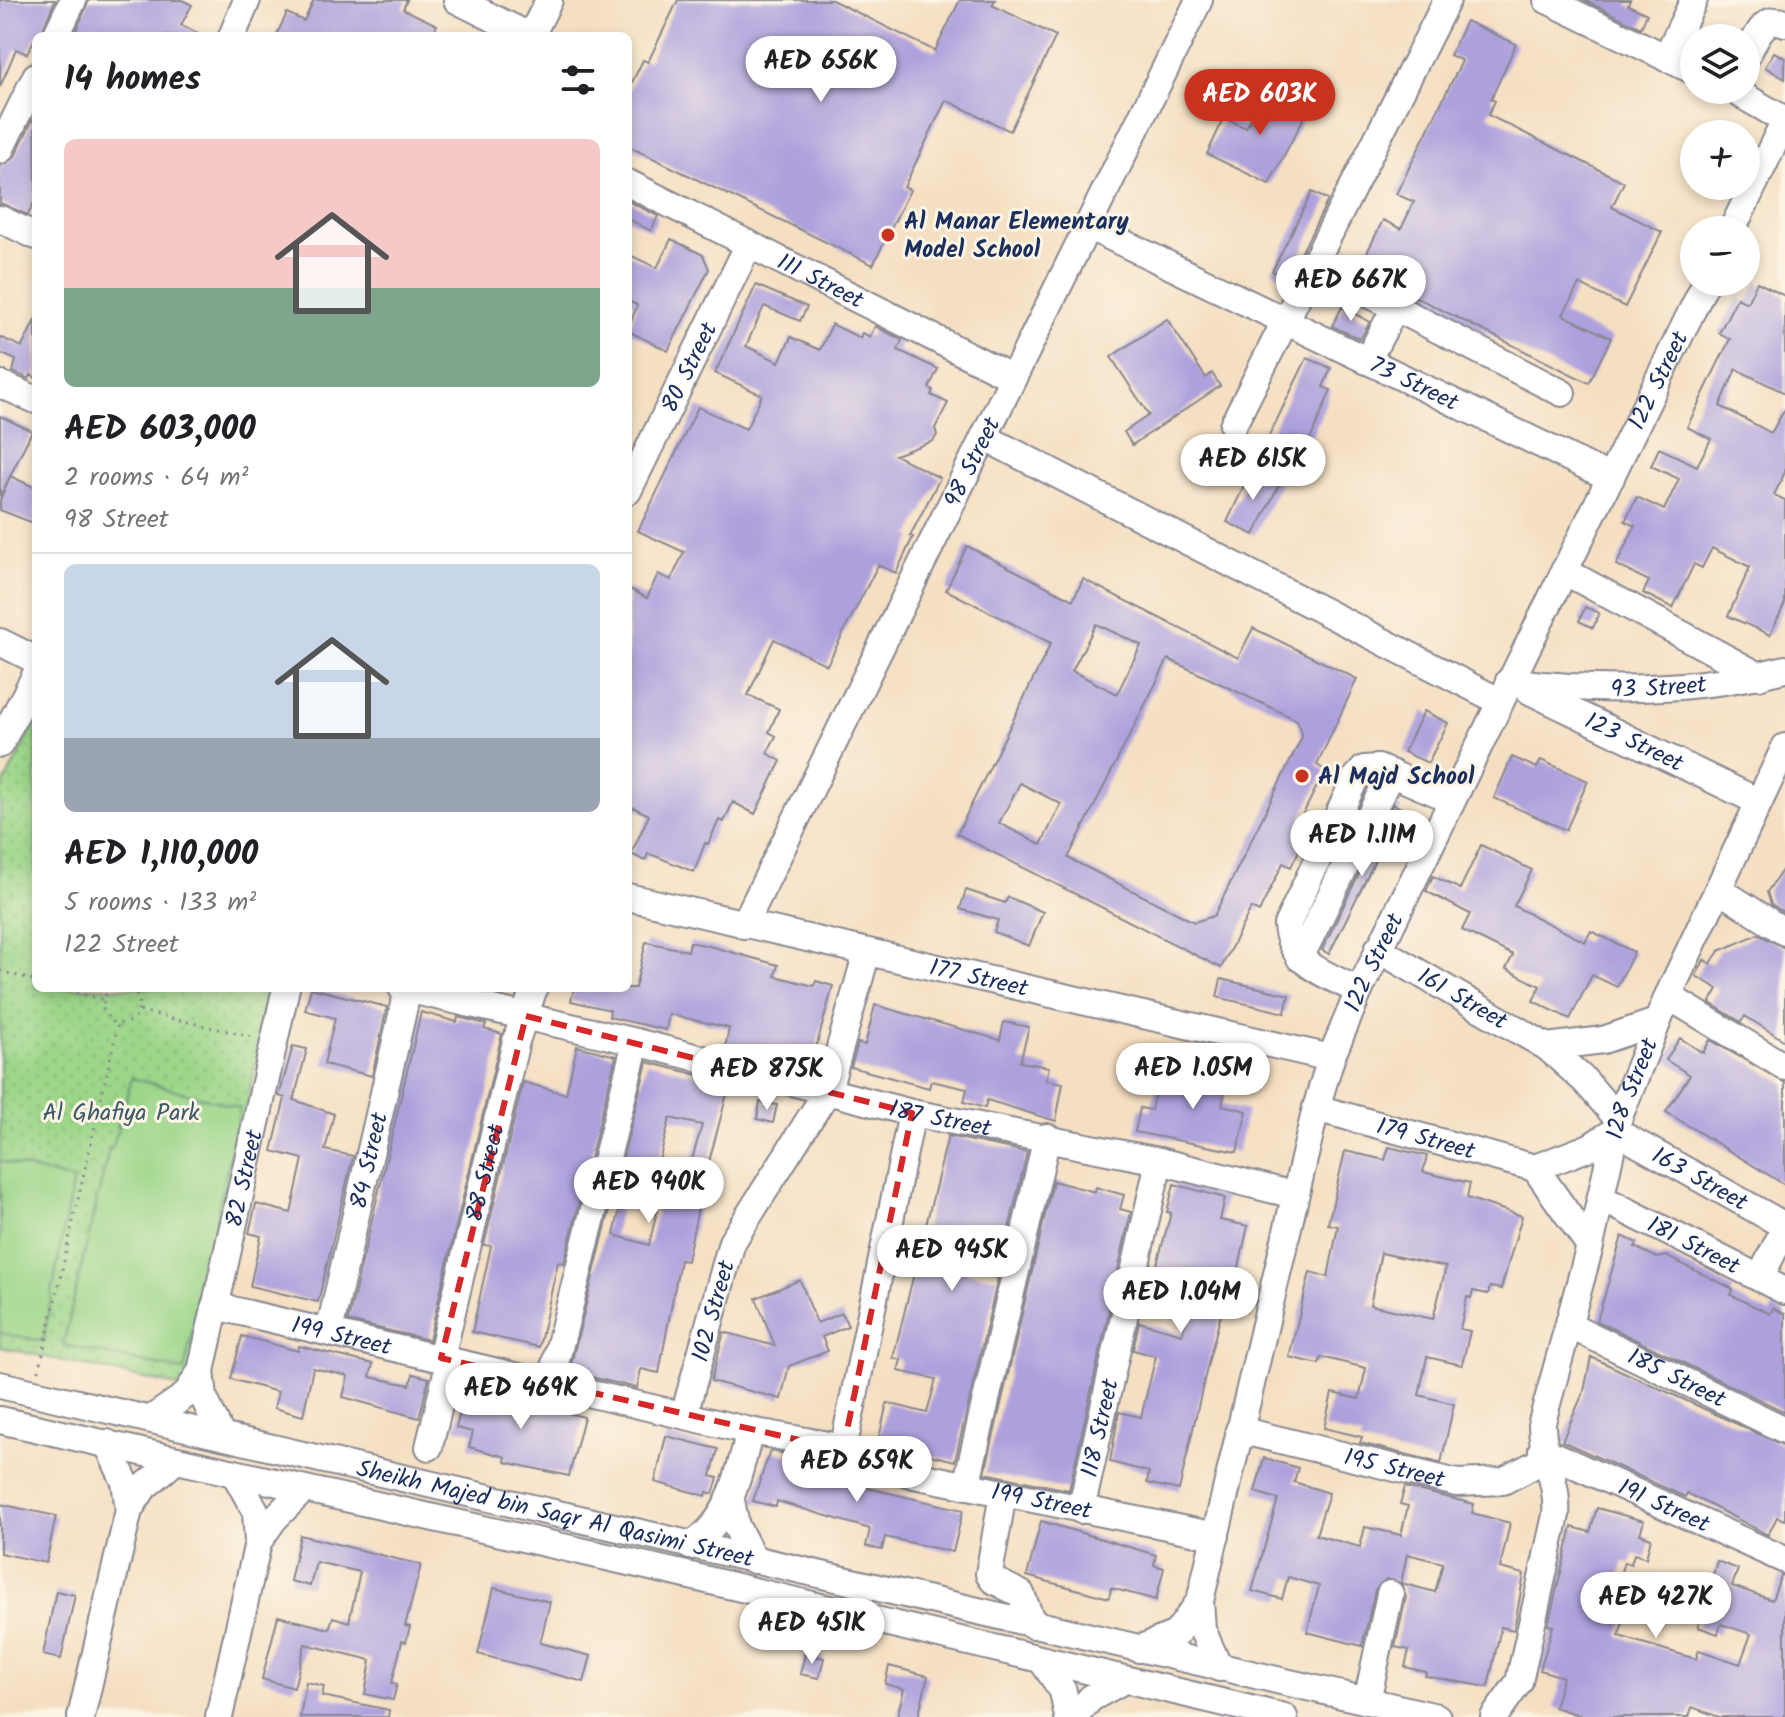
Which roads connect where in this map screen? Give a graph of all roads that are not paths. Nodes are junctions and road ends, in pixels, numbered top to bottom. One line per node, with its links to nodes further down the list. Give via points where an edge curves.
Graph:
1 (73, 0): 10 (street)
2 (247, 0): 11 (street)
3 (457, 0): 12 (street)
4 (549, 0): 13 (street)
5 (1199, 0): 24 (street, 98 Street)
6 (1447, 0): 27 (street)
7 (1547, 0): 15 (street)
8 (1694, 0): 15 (street)
9 (1785, 23): 14 (street, via 1766,23)
10 (58, 32)
11 (234, 32)
12 (522, 32)
13 (532, 32)
14 (1760, 33)
15 (1666, 58): 16 (street)
16 (1680, 64)
17 (32, 84): 20 (street)
18 (1757, 104): 19 (street)
19 (1785, 120): 22 (street)
20 (0, 150)
21 (632, 185): 26 (street, 111 Street)
22 (1739, 216)
23 (0, 219): 25 (street)
24 (1088, 226): 30 (street, 73 Street); 32 (street, 98 Street)
25 (32, 234)
26 (749, 244): 32 (street, 111 Street); 39 (street, 80 Street)
27 (1314, 266): 29 (street); 30 (street)
28 (1699, 296): 38 (street, 122 Street)
29 (1395, 308): 31 (street); 34 (street)
30 (1286, 322): 31 (street, 73 Street); 36 (street)
31 (1367, 361): 38 (street, 73 Street)
32 (1013, 378): 37 (street, 98 Street)
33 (0, 384): 35 (street)
34 (1562, 393)
35 (32, 398)
36 (1233, 425)
37 (984, 437): 46 (street, 123 Street); 53 (street, 98 Street)
38 (1611, 478): 40 (street, 122 Street)
39 (632, 483)
40 (1564, 571): 44 (street); 46 (street, 122 Street)
41 (0, 642): 42 (street)
42 (32, 658)
43 (1785, 669): 44 (street, 93 Street)
44 (1759, 676): 46 (street, 93 Street, via 1672,688)
45 (32, 682): 47 (street)
46 (1504, 691): 49 (street, 123 Street); 50 (street, 122 Street)
47 (0, 744)
48 (1785, 747): 49 (street, 128 Street)
49 (1770, 798): 51 (street, 128 Street)
50 (1451, 799): 55 (street, 122 Street); 57 (street, via 1371,767 1355,779 1290,914 1288,938 1300,958)
51 (1718, 889): 54 (street); 62 (street, 128 Street)
52 (632, 898): 53 (street, 177 Street)
53 (744, 925): 56 (street, 177 Street)
54 (1785, 932)
55 (1378, 949): 57 (street, 122 Street); 66 (street, 161 Street)
56 (867, 952): 67 (street, 177 Street); 69 (street, 102 Street)
57 (1359, 991): 67 (street, 122 Street)
58 (285, 992): 82 (street, 82 Street)
59 (404, 992): 84 (street, 84 Street)
60 (418, 992): 63 (street, 187 Street)
61 (533, 992): 63 (street, 88 Street)
62 (1668, 996): 64 (street, 128 Street); 68 (street)
63 (526, 1016): 65 (street, 187 Street); 85 (street, 88 Street)
64 (1656, 1022): 66 (street, via 1603,1040); 72 (street, 128 Street)
65 (636, 1042): 69 (street, 187 Street); 87 (street)
66 (1547, 1047): 72 (street, 161 Street, via 1585,1081)
67 (1331, 1058): 70 (street, 122 Street)
68 (1785, 1067)
69 (828, 1090): 71 (street, 187 Street); 89 (street, 102 Street, via 732,1242)
70 (1316, 1108): 75 (street, 179 Street); 76 (street, 122 Street)
71 (912, 1113): 73 (street, 187 Street); 98 (street)
72 (1616, 1125): 75 (street, via 1590,1147); 77 (street, 128 Street); 78 (street, 163 Street)
73 (1047, 1137): 74 (street, 187 Street); 102 (street)
74 (1159, 1161): 76 (street, 187 Street); 107 (street, 118 Street)
75 (1535, 1168): 79 (street)
76 (1294, 1195): 92 (street, 122 Street)
77 (1601, 1198): 79 (street, 128 Street); 80 (street, 181 Street)
78 (1785, 1227): 80 (street)
79 (1590, 1246): 83 (street, 128 Street)
80 (1760, 1278): 81 (street, 181 Street)
81 (1785, 1291)
82 (215, 1306): 84 (street, 199 Street); 86 (street, 82 Street)
83 (1569, 1325): 93 (street, 185 Street); 99 (street, 128 Street, via 1544,1411)
84 (329, 1332): 85 (street, 199 Street)
85 (445, 1359): 87 (street, 199 Street); 97 (street, 88 Street)
86 (201, 1371): 90 (street, 82 Street, via 186,1395); 95 (street, 82 Street, via 204,1398)
87 (550, 1384): 89 (street, 199 Street)
88 (0, 1385): 90 (street, Sheikh Majed bin Saqr Al Qasimi Street)
89 (684, 1415): 94 (street, 199 Street)
90 (151, 1419): 95 (street, Sheikh Majed bin Saqr Al Qasimi Street)
91 (0, 1420): 96 (street, Sheikh Majed bin Saqr Al Qasimi Street)
92 (1239, 1430): 99 (street, 195 Street, via 1457,1483 1503,1481); 108 (street, 122 Street)
93 (1785, 1430)
94 (750, 1431): 98 (street, 199 Street); 105 (street)
95 (221, 1435): 110 (street, Sheikh Majed bin Saqr Al Qasimi Street)
96 (107, 1443): 100 (street, Sheikh Majed bin Saqr Al Qasimi Street); 106 (street, via 125,1482)
97 (429, 1447)
98 (843, 1450): 102 (street, 199 Street, via 876,1465)
99 (1544, 1454): 112 (street, 191 Street); 122 (street, 128 Street, via 1556,1515)
100 (176, 1460): 101 (street, Sheikh Majed bin Saqr Al Qasimi Street); 106 (street, via 144,1487)
101 (235, 1474): 103 (street, Sheikh Majed bin Saqr Al Qasimi Street); 109 (street, via 256,1512)
102 (966, 1486): 104 (street, 199 Street)
103 (303, 1490): 109 (street); 116 (street, Sheikh Majed bin Saqr Al Qasimi Street)
104 (1003, 1494): 107 (street, 199 Street); 117 (street, via 989,1574 1021,1594)
105 (731, 1500): 110 (street, via 709,1531); 111 (street, via 736,1526)
106 (129, 1510): 124 (street)
107 (1081, 1510): 108 (street, 199 Street)
108 (1216, 1536): 114 (street, 122 Street)
109 (258, 1542): 125 (street)
110 (690, 1546): 111 (street, Sheikh Majed bin Saqr Al Qasimi Street)
111 (754, 1560): 115 (street, Sheikh Majed bin Saqr Al Qasimi Street)
112 (1785, 1560)
113 (1390, 1594): 123 (street)
114 (1200, 1601): 118 (street, 122 Street, via 1176,1634); 120 (street, 122 Street, via 1206,1643)
115 (995, 1616): 116 (street, via 998,1625 987,1632 894,1612); 117 (street, Sheikh Majed bin Saqr Al Qasimi Street)
116 (875, 1621): 119 (street, Sheikh Majed bin Saqr Al Qasimi Street)
117 (1033, 1625): 118 (street, Sheikh Majed bin Saqr Al Qasimi Street)
118 (1139, 1649): 120 (street, Sheikh Majed bin Saqr Al Qasimi Street)
119 (1043, 1662): 121 (street, Sheikh Majed bin Saqr Al Qasimi Street); 126 (street, via 1063,1691)
120 (1219, 1668): 123 (street, Sheikh Majed bin Saqr Al Qasimi Street)
121 (1124, 1680): 126 (street, via 1091,1698); 127 (street, Sheikh Majed bin Saqr Al Qasimi Street)
122 (1519, 1682): 129 (street); 130 (street)
123 (1367, 1701): 128 (street, Sheikh Majed bin Saqr Al Qasimi Street)
124 (81, 1717)
125 (219, 1717)
126 (1071, 1717)
127 (1284, 1717)
128 (1437, 1717)
129 (1494, 1717)
130 (1525, 1717)

